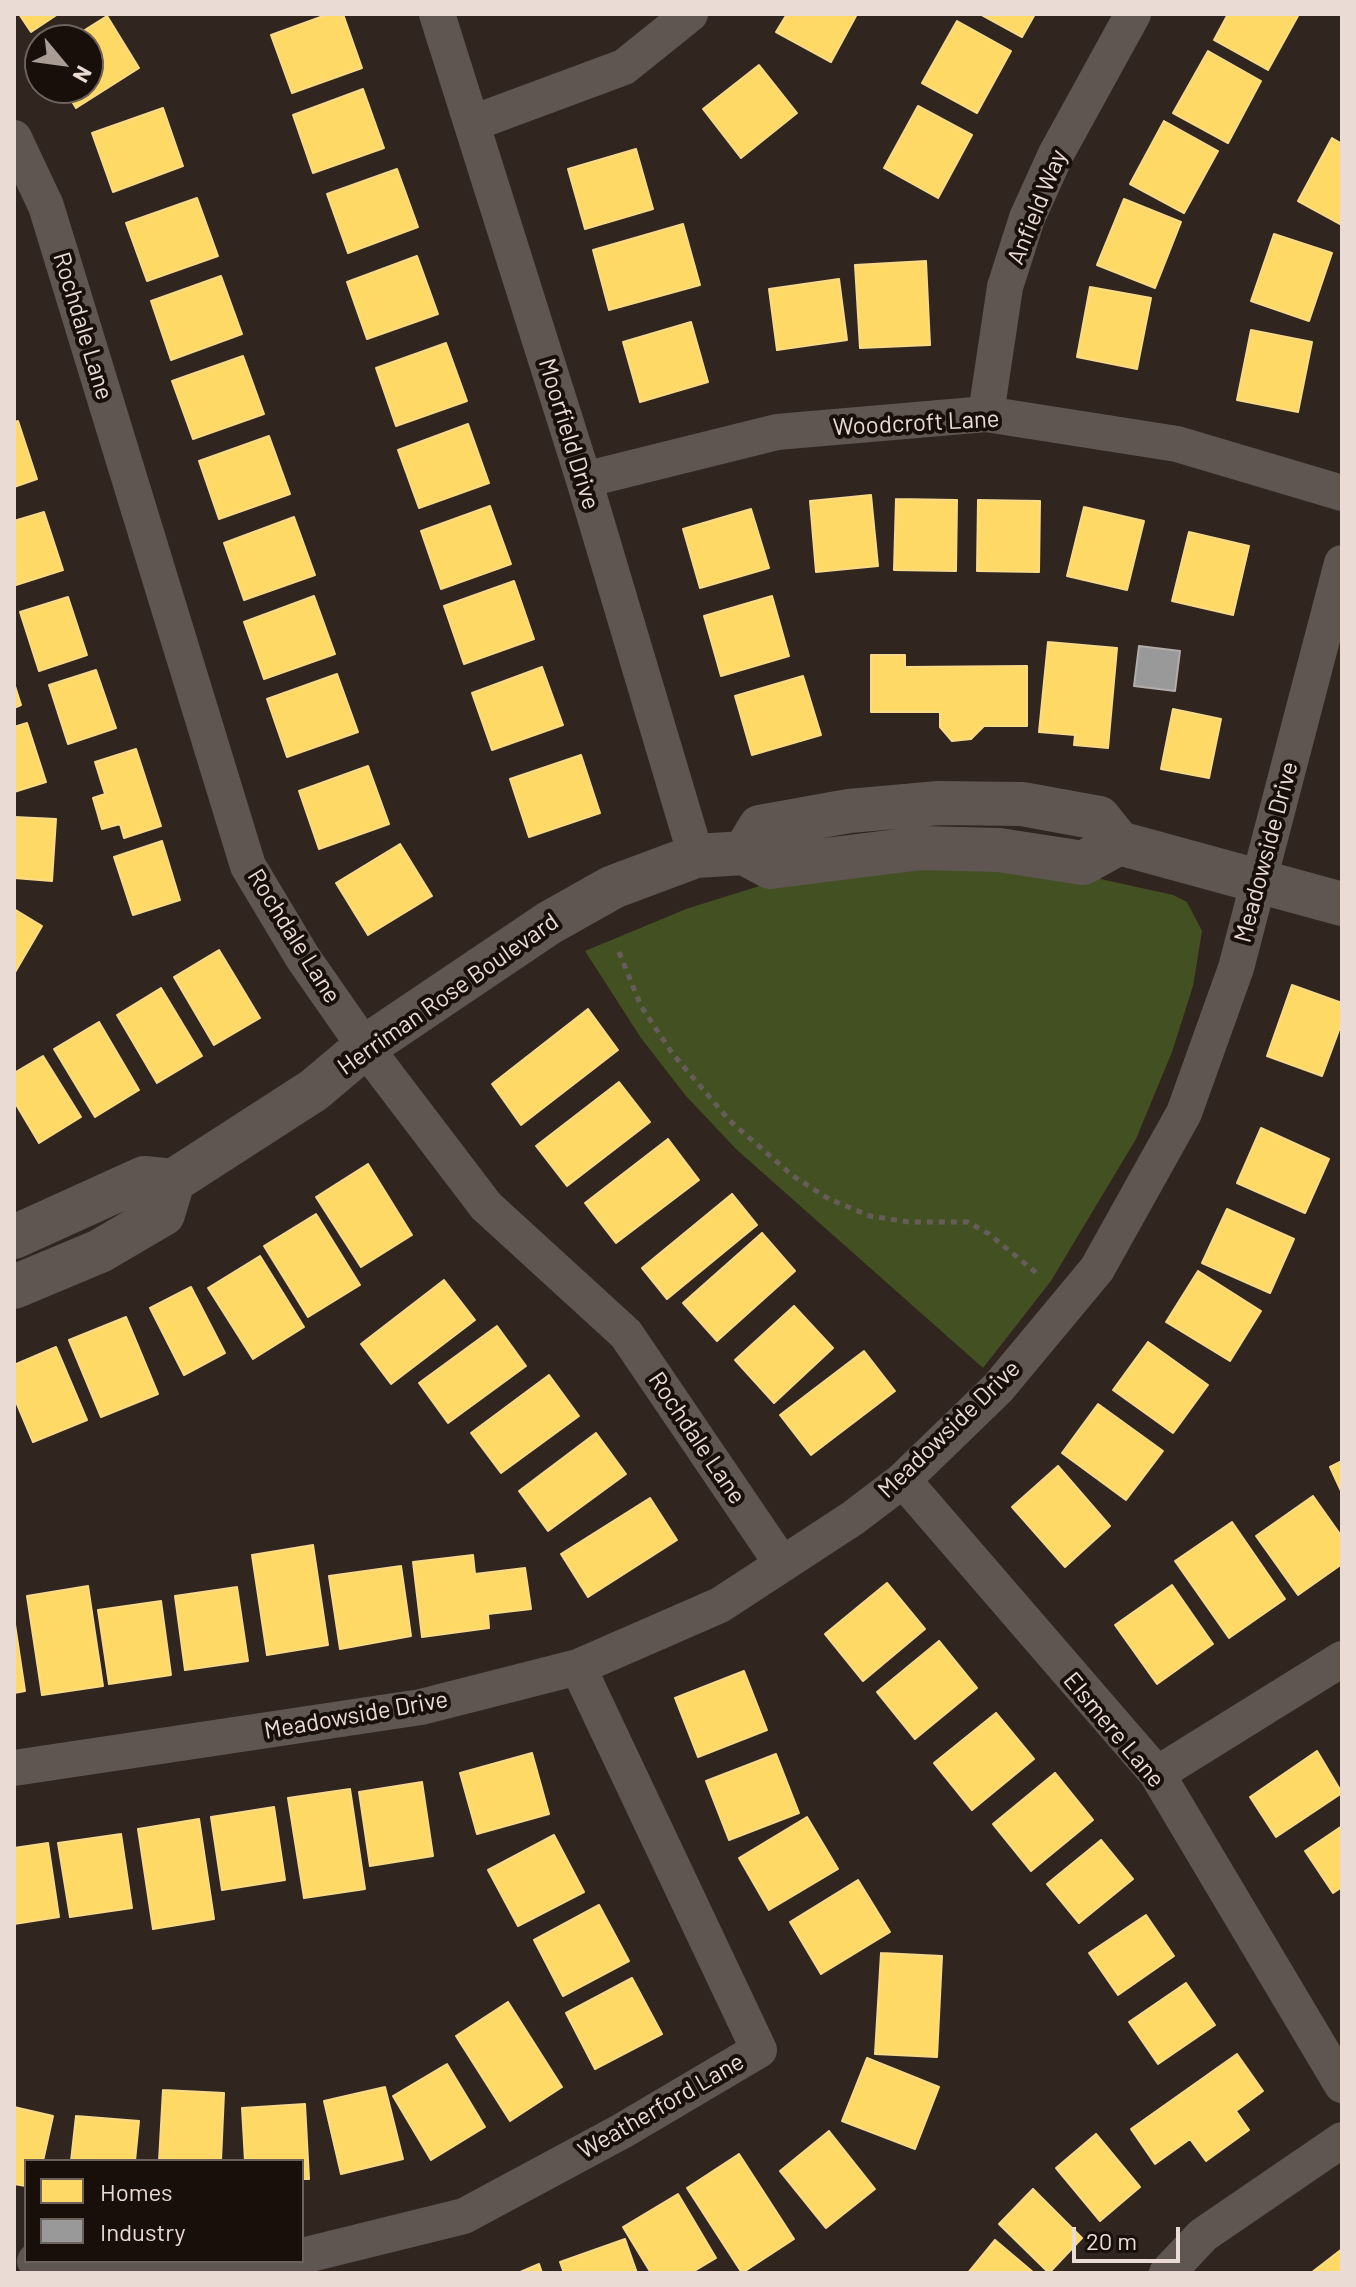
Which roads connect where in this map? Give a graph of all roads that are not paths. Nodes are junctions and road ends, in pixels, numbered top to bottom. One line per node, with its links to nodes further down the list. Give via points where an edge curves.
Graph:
1 (437, 14): 4 (street, Moorfield Drive)
2 (690, 14): 4 (street, via 624,67)
3 (1133, 14): 6 (street, Anfield Way, via 1027,218 1005,287)
4 (473, 123): 7 (street, Moorfield Drive)
5 (14, 138): 13 (street, Rochdale Lane, via 46,206 248,866)
6 (986, 414): 7 (street, Woodcroft Lane, via 777,432); 8 (street, Woodcroft Lane, via 1177,444)
7 (584, 480): 10 (street, Moorfield Drive)
8 (1342, 493)
9 (1342, 563): 11 (street, Meadowside Drive)
10 (696, 856): 11 (street, Herriman Rose Boulevard, via 744,853 760,827 849,811 939,803 1022,804 1099,818 1119,843); 13 (street, Herriman Rose Boulevard, via 613,887 549,923)
11 (1256, 882): 12 (street, Herriman Rose Boulevard); 17 (street, Meadowside Drive, via 1236,968 1184,1113 1097,1269 998,1388)
12 (1342, 904)
13 (365, 1047): 14 (street, Herriman Rose Boulevard, via 314,1090); 18 (street, Rochdale Lane, via 486,1206 626,1334)
14 (173, 1181): 15 (street, via 144,1178); 16 (street, via 163,1214 100,1251)
15 (14, 1237)
16 (14, 1287)
17 (903, 1480): 18 (street, Meadowside Drive); 22 (street, Elsmere Lane)
18 (782, 1564): 20 (street, Meadowside Drive, via 720,1605)
19 (1342, 1659): 22 (street)
20 (578, 1667): 21 (street, Meadowside Drive, via 421,1707); 25 (street, Weatherford Lane, via 759,2050 464,2216)
21 (14, 1768)
22 (1157, 1774): 23 (street, Elsmere Lane)
23 (1342, 2085)
24 (1342, 2140): 28 (street, via 1203,2235)
25 (304, 2256)
26 (55, 2263): 27 (street, via 115,2269)
27 (274, 2263)
28 (1167, 2273)

